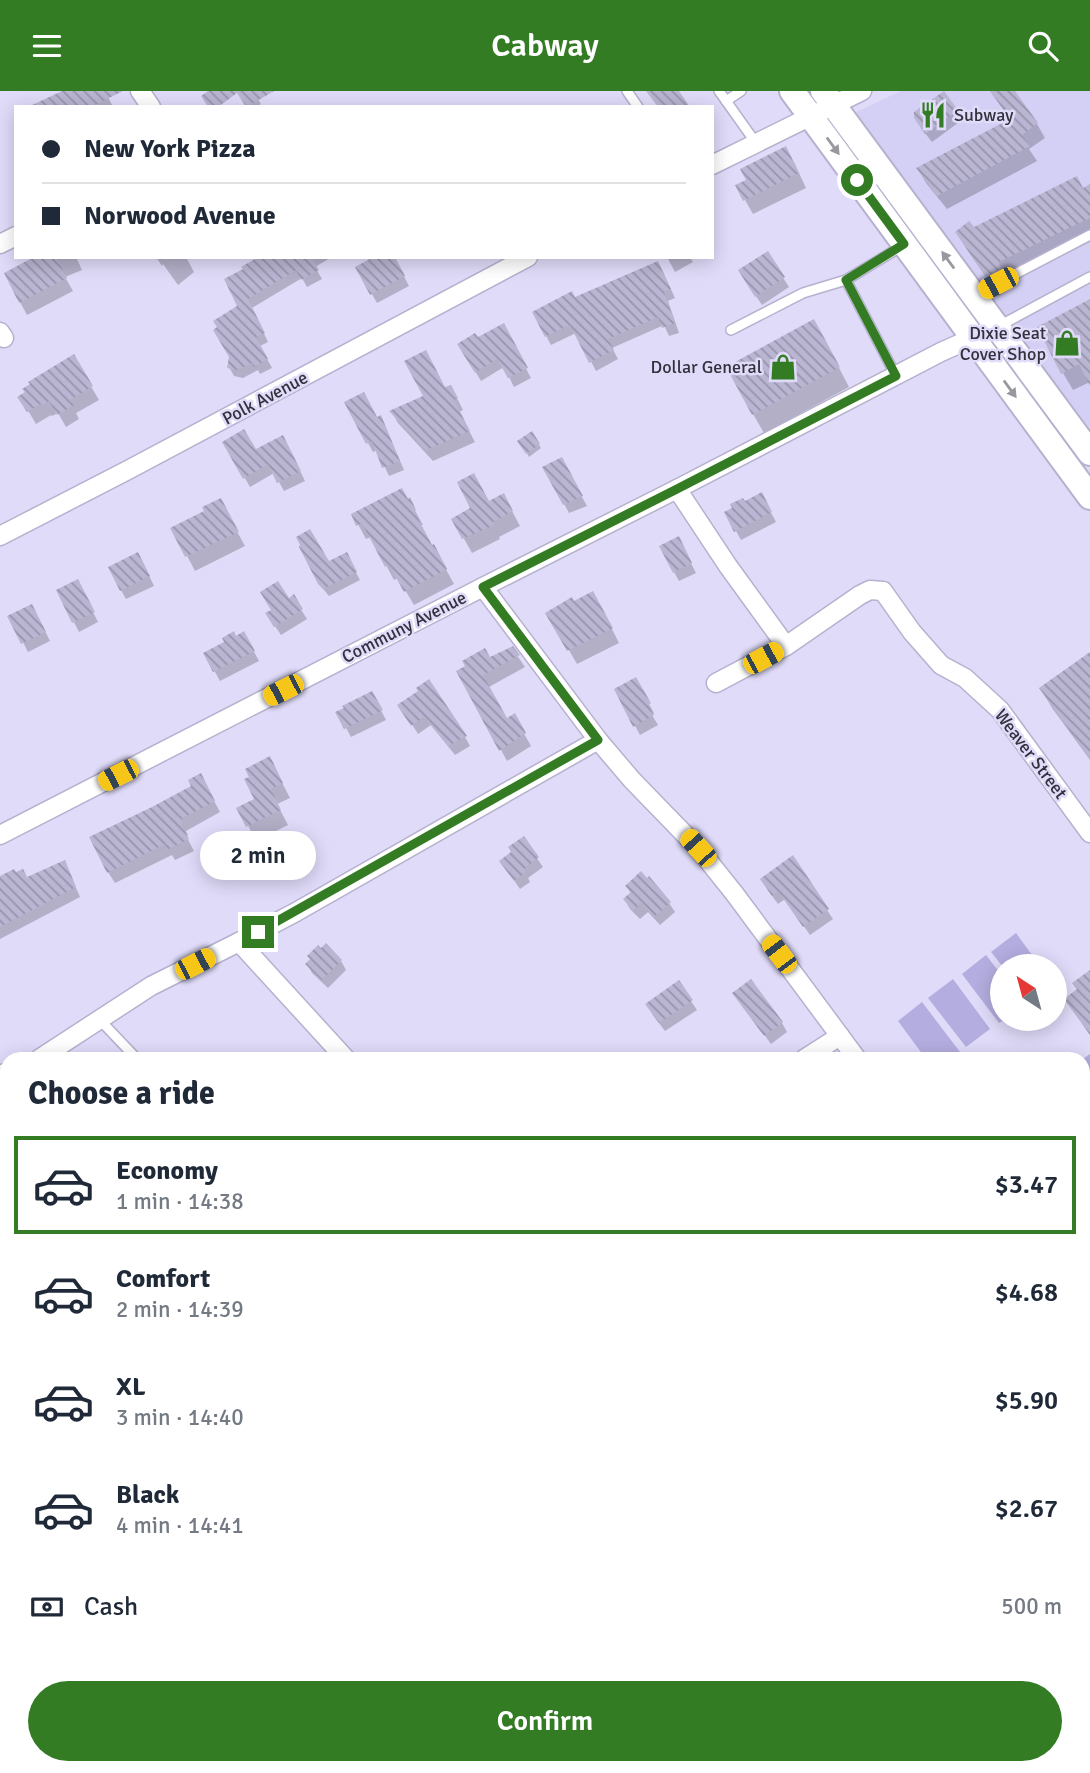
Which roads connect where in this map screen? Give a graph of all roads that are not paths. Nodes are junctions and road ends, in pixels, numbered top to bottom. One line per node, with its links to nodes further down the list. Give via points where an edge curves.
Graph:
1 (719, 91): 6 (lane)
2 (741, 91): 6 (lane)
3 (792, 91): 7 (main road)
4 (862, 91): 5 (street)
5 (829, 98): 7 (street); 15 (main road, one-way to 5)
6 (726, 101): 8 (lane)
7 (810, 116): 8 (street); 11 (main road, one-way to 11)
8 (756, 143): 9 (street)
9 (714, 164)
10 (1090, 235): 15 (lane)
11 (904, 244): 14 (lane); 18 (main road)
12 (524, 259): 23 (street, Polk Avenue)
13 (1090, 277): 16 (lane)
14 (846, 280): 17 (lane, via 803,293); 19 (lane)
15 (974, 296): 16 (main road)
16 (997, 327): 18 (street, Communy Avenue); 20 (main road)
17 (732, 330)
18 (972, 337): 19 (street, Communy Avenue); 22 (main road, one-way to 22)
19 (896, 376): 21 (street, Communy Avenue)
20 (1090, 453)
21 (677, 489): 24 (street, Communy Avenue); 25 (street)
22 (1090, 497)
23 (0, 536)
24 (483, 587): 27 (street); 29 (street, Communy Avenue)
25 (786, 646): 26 (street); 28 (street, Weaver Street, via 860,595 883,591 933,657 1000,710)
26 (716, 683)
27 (598, 740): 30 (street); 32 (street, via 698,848)
28 (1090, 833)
29 (0, 835)
30 (239, 942): 31 (street, via 151,986); 35 (street)
31 (99, 1019): 33 (street); 34 (lane)
32 (840, 1036): 36 (street); 37 (street)
33 (57, 1052)
34 (130, 1052)
35 (340, 1052)
36 (815, 1052)
37 (852, 1052)

